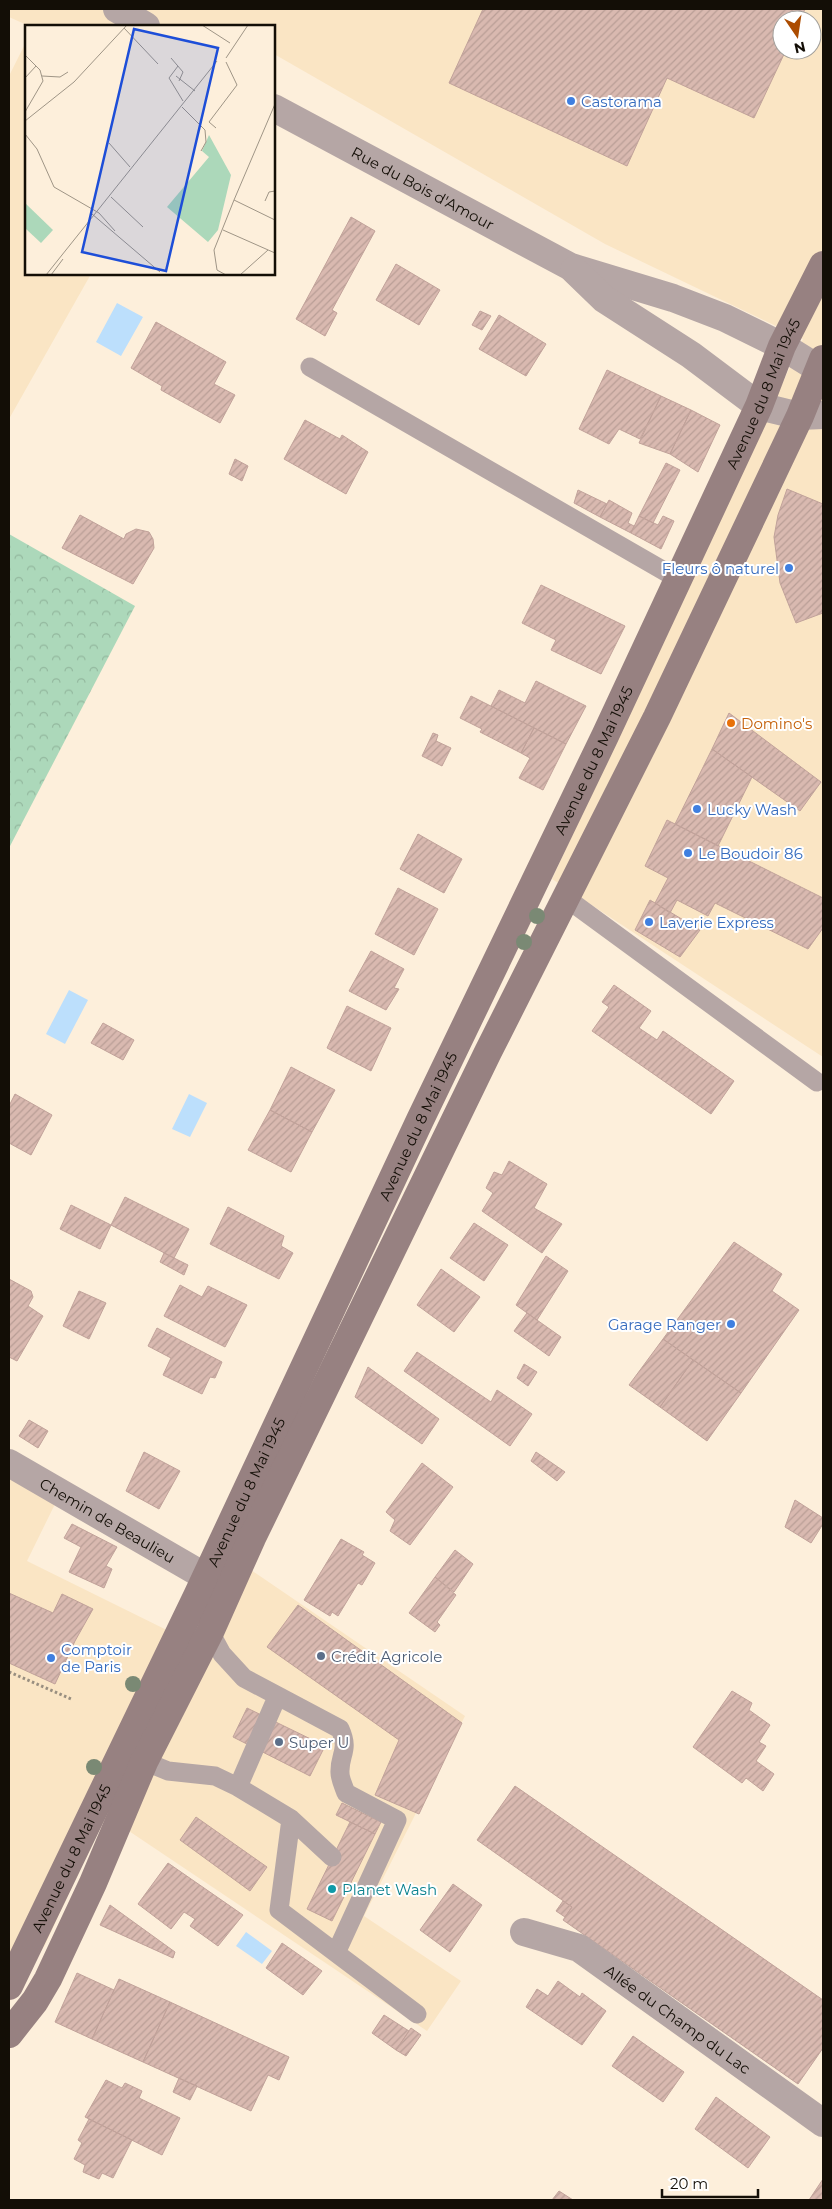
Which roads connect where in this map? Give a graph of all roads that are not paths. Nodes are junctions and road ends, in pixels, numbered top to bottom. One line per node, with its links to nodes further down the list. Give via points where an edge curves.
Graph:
1 (117, 9): 2 (street)
2 (144, 25)
3 (275, 109): 5 (street, Rue du Bois d'Amour)
4 (823, 265): 6 (main road, Avenue du 8 Mai 1945)
5 (571, 267): 6 (street, Rue du Bois d'Amour, via 673,298 725,318); 9 (street, Rue du Bois d'Amour, via 604,299 691,355)
6 (782, 346): 7 (street, Rue du Bois d'Amour); 9 (main road, Avenue du 8 Mai 1945)
7 (822, 367): 10 (main road, Avenue du 8 Mai 1945)
8 (310, 368): 11 (lane)
9 (759, 406): 10 (street, Rue du Bois d'Amour); 11 (main road, Avenue du 8 Mai 1945)
10 (811, 415): 12 (main road, Avenue du 8 Mai 1945)
11 (678, 579): 15 (main road, Avenue du 8 Mai 1945)
12 (566, 898): 13 (lane); 16 (main road, Avenue du 8 Mai 1945, via 267,1507)
13 (817, 1082)
14 (9, 1463): 15 (street, Chemin de Beaulieu)
15 (206, 1576): 18 (main road, Avenue du 8 Mai 1945)
16 (210, 1632): 17 (lane, via 222,1654 244,1678); 18 (main road, Avenue du 8 Mai 1945)
17 (278, 1697): 19 (lane); 23 (lane, via 340,1729 345,1740 340,1773 346,1793 397,1820 364,1873)
18 (133, 1757): 19 (lane, via 168,1771 215,1776); 24 (main road, Avenue du 8 Mai 1945); 26 (main road, Avenue du 8 Mai 1945, via 93,1884 48,1979)
19 (238, 1787): 20 (lane)
20 (291, 1819): 21 (lane); 23 (lane, via 279,1910)
21 (332, 1857)
22 (524, 1932): 27 (street, Allée du Champ du Lac, via 579,1948)
23 (336, 1953): 25 (lane)
24 (9, 1986)
25 (417, 2014)
26 (9, 2034)
27 (823, 2123)

